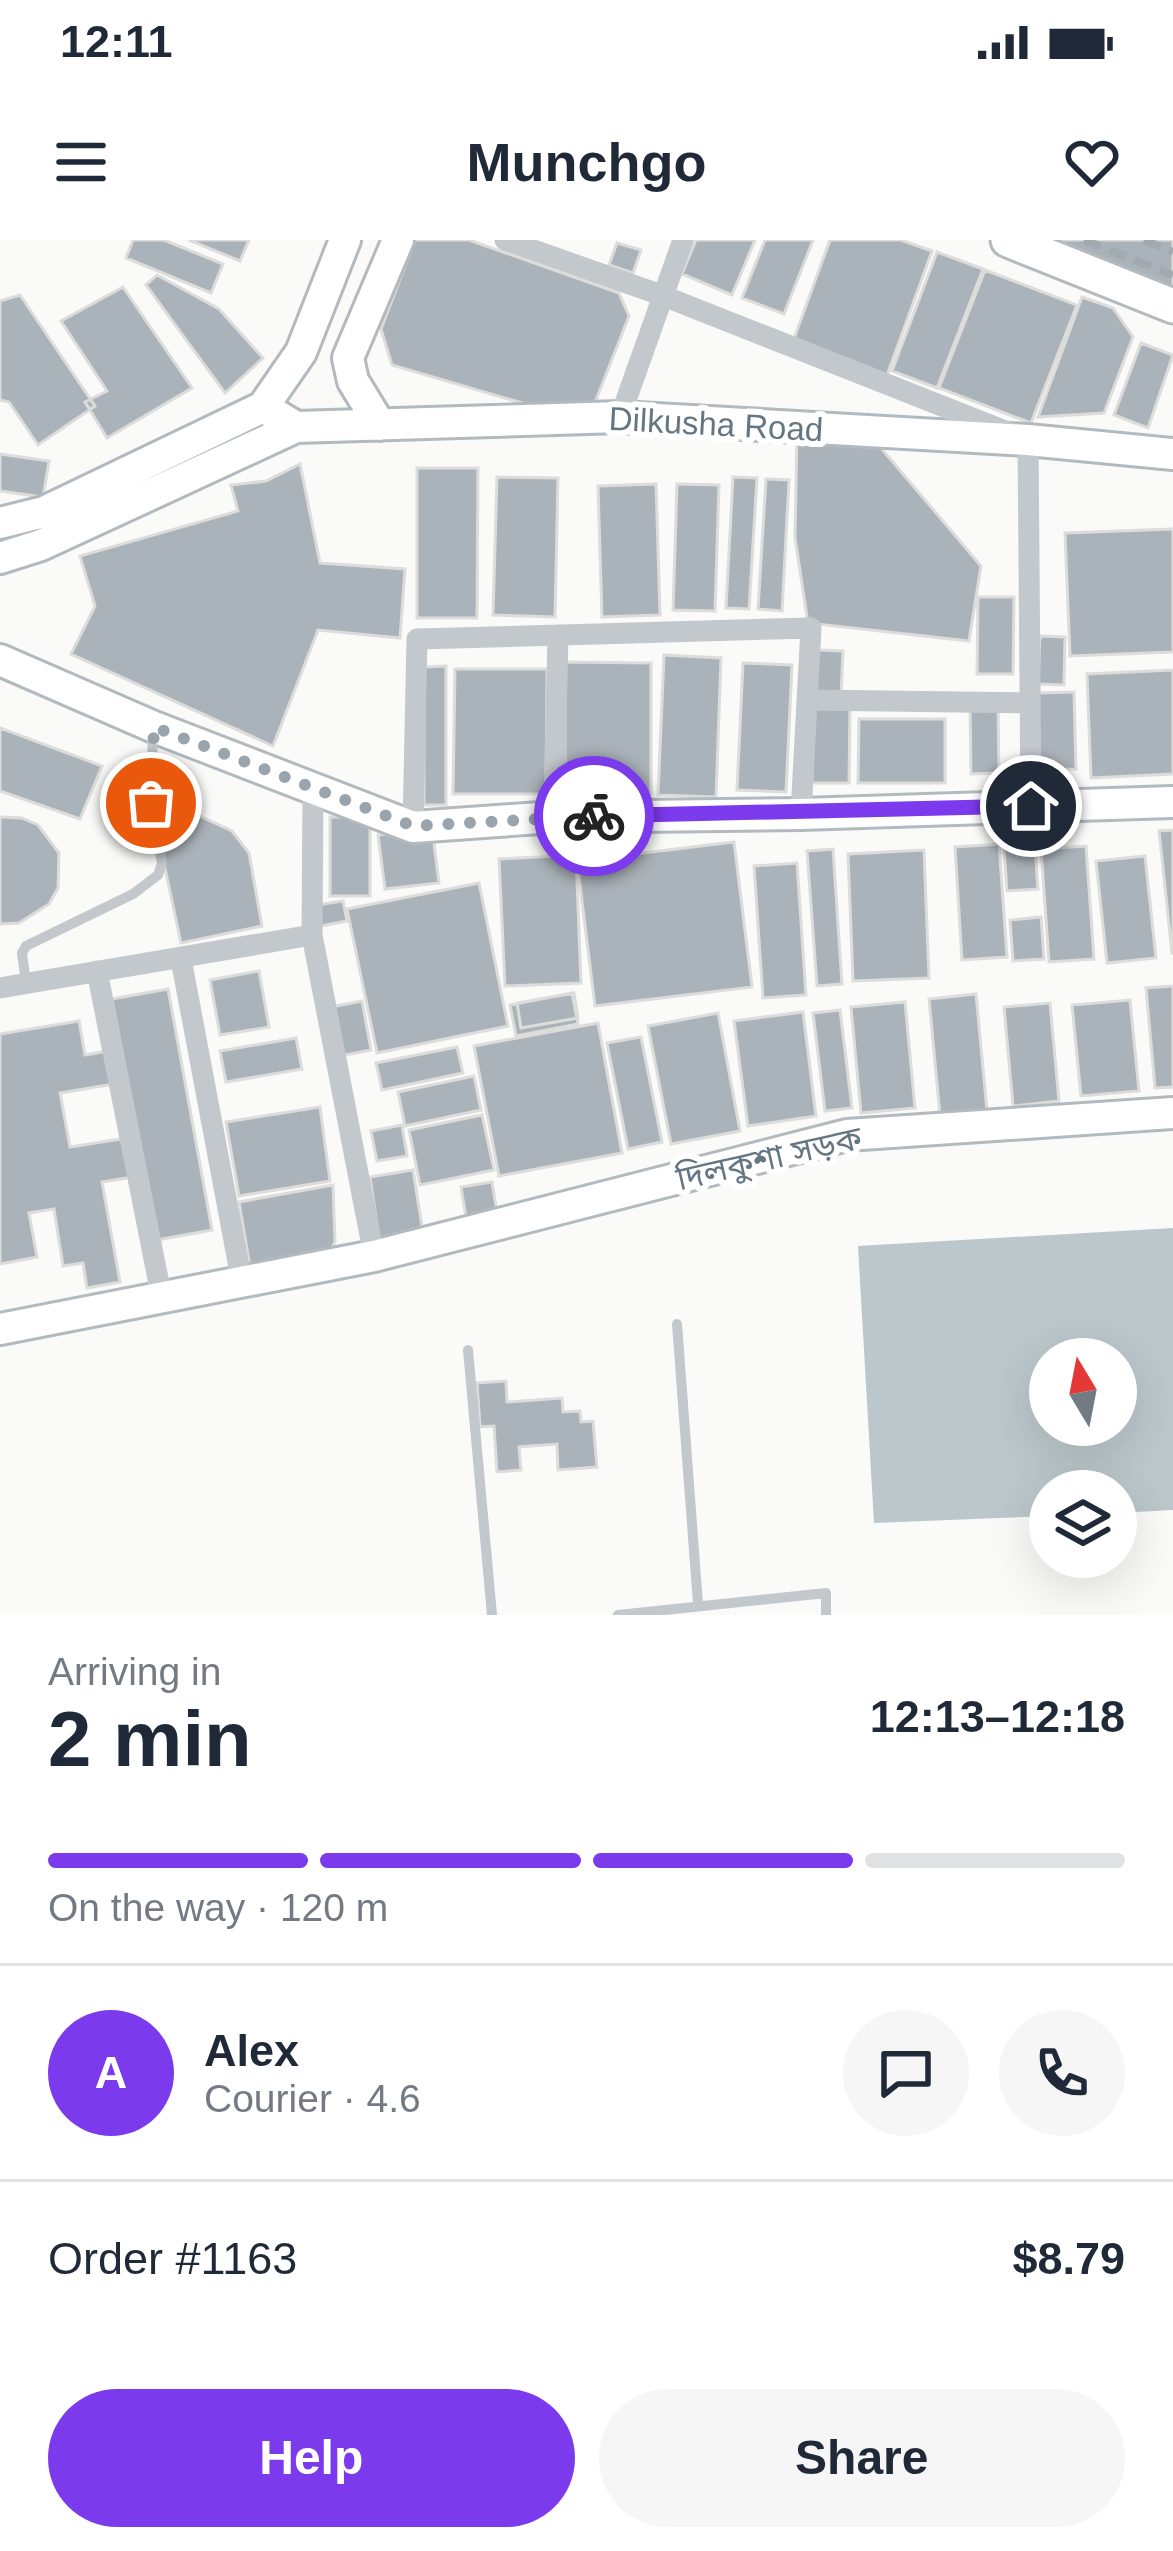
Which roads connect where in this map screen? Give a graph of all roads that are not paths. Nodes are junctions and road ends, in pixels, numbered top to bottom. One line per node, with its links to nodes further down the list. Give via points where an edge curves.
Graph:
1 (345, 240): 8 (street, via 301,352)
2 (398, 240): 10 (street, via 349,358 352,381)
3 (505, 240): 6 (street)
4 (683, 240): 6 (street)
5 (1008, 240): 7 (main road)
6 (661, 295): 9 (street); 12 (street)
7 (1173, 306)
8 (263, 406): 11 (street); 14 (street, via 44,512)
9 (620, 417): 10 (street, Dilkusha Road); 12 (street, Dilkusha Road)
10 (380, 424): 11 (street, Dilkusha Road)
11 (296, 427): 15 (street)
12 (1028, 440): 13 (street, Dilkusha Road); 19 (street)
13 (1173, 454)
14 (0, 523)
15 (0, 558)
16 (558, 635): 18 (street, via 811,628); 25 (street); 26 (street, via 417,639)
17 (0, 660): 20 (street)
18 (807, 700): 19 (street); 24 (street)
19 (1030, 703): 23 (street)
20 (154, 727): 21 (street); 30 (lane, via 158,875 26,946)
21 (313, 791): 26 (street); 27 (street)
22 (1173, 802): 23 (street)
23 (1031, 806): 24 (street)
24 (801, 814): 25 (street)
25 (554, 817): 26 (street)
26 (413, 826)
27 (312, 935): 28 (street); 33 (street)
28 (181, 959): 29 (street); 34 (street)
29 (97, 971): 30 (street); 35 (street)
30 (26, 984): 31 (street)
31 (0, 988)
32 (1173, 1113): 33 (street, দিলকুশা সড়ক, via 847,1136)
33 (374, 1256): 34 (street, দিলকুশা সড়ক)
34 (242, 1283): 35 (street, দিলকুশা সড়ক)
35 (162, 1298): 37 (street, দিলকুশা সড়ক)
36 (677, 1324): 39 (lane)
37 (0, 1329)
38 (468, 1350): 40 (lane)
39 (698, 1604): 41 (lane); 42 (lane, via 826,1593)
40 (492, 1615)
41 (618, 1615)
42 (826, 1615)

